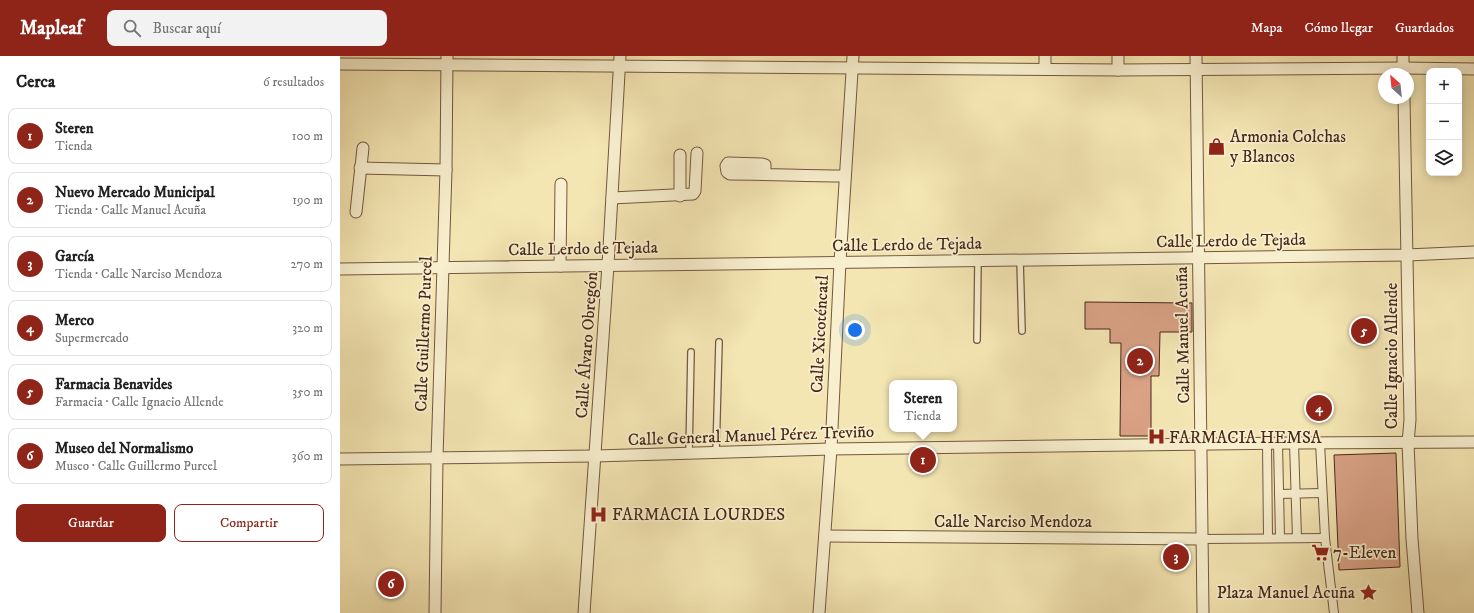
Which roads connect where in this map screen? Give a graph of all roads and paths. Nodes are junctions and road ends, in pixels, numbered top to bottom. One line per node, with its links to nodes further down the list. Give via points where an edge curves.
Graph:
1 (853, 56): 9 (street, Calle Xicoténcatl)
2 (1044, 56): 11 (street)
3 (1118, 56): 13 (street)
4 (1196, 56): 14 (street, Calle Manuel Acuña)
5 (1403, 56): 10 (street)
6 (447, 60): 7 (street); 8 (street); 22 (street, Calle Guillermo Purcel)
7 (619, 62): 9 (street); 27 (street, Calle Álvaro Obregón)
8 (340, 64)
9 (852, 68): 11 (street); 24 (street, Calle Xicoténcatl)
10 (1403, 68)
11 (1045, 69): 13 (street)
12 (1474, 69): 16 (street)
13 (1118, 70): 14 (street)
14 (1196, 70): 15 (street); 31 (street, Calle Manuel Acuña)
15 (1378, 71)
16 (1414, 71)
17 (1404, 104): 30 (street, Calle Ignacio Allende)
18 (363, 148): 21 (street)
19 (697, 153): 26 (street, via 695,191 691,195)
20 (680, 155): 26 (street)
21 (360, 168): 22 (street); 28 (street)
22 (446, 170): 37 (street, Calle Guillermo Purcel)
23 (765, 174): 24 (street)
24 (845, 176): 34 (street, Calle Xicoténcatl)
25 (561, 184): 36 (street)
26 (680, 196): 27 (street)
27 (612, 198): 35 (street, Calle Álvaro Obregón)
28 (356, 212)
29 (1474, 252): 30 (street, Calle Lerdo de Tejada)
30 (1407, 255): 31 (street, Calle Lerdo de Tejada); 47 (street, Calle Ignacio Allende, via 1410,420)
31 (1198, 257): 33 (street, Calle Lerdo de Tejada); 48 (street, Calle Manuel Acuña)
32 (978, 260): 33 (street, Calle Lerdo de Tejada); 34 (street, Calle Lerdo de Tejada); 40 (lane)
33 (1020, 260): 39 (lane)
34 (840, 262): 35 (street, Calle Lerdo de Tejada); 49 (street, Calle Xicoténcatl)
35 (608, 265): 36 (street, Calle Lerdo de Tejada); 52 (street, Calle Álvaro Obregón)
36 (560, 266): 37 (street, Calle Lerdo de Tejada)
37 (442, 267): 38 (street, Calle Lerdo de Tejada); 53 (street, Calle Guillermo Purcel)
38 (340, 269)
39 (1022, 331)
40 (977, 340)
41 (719, 342): 50 (lane)
42 (691, 352): 51 (lane)
43 (1320, 442): 46 (street, Calle General Manuel Pérez Treviño); 47 (street, Calle General Manuel Pérez Treviño); 55 (street)
44 (1474, 442): 47 (street, Calle General Manuel Pérez Treviño)
45 (1272, 443): 46 (street, Calle General Manuel Pérez Treviño); 48 (street, Calle General Manuel Pérez Treviño); 56 (street); 59 (street)
46 (1294, 443): 57 (street)
47 (1408, 443): 69 (street, Calle Ignacio Allende)
48 (1200, 444): 49 (street, Calle General Manuel Pérez Treviño); 63 (street, Calle Manuel Acuña)
49 (830, 449): 50 (street, Calle General Manuel Pérez Treviño); 58 (street, Calle Xicoténcatl)
50 (716, 453): 51 (street, Calle General Manuel Pérez Treviño)
51 (688, 454): 52 (street, Calle General Manuel Pérez Treviño)
52 (595, 456): 53 (street, Calle General Manuel Pérez Treviño); 65 (street, Calle Álvaro Obregón)
53 (437, 458): 54 (street, Calle General Manuel Pérez Treviño); 64 (street, Calle Guillermo Purcel)
54 (340, 459)
55 (1322, 493): 57 (street); 62 (street)
56 (1279, 494): 57 (street); 60 (street)
57 (1296, 494): 61 (street)
58 (824, 536): 63 (street, Calle Narciso Mendoza); 66 (street, Calle Xicoténcatl)
59 (1268, 538): 60 (street); 63 (street)
60 (1280, 538): 61 (street)
61 (1297, 538): 62 (street)
62 (1325, 538): 68 (street)
63 (1201, 539): 67 (street, Calle Manuel Acuña)
64 (435, 613)
65 (584, 613)
66 (819, 613)
67 (1203, 613)
68 (1334, 613)
69 (1418, 613)

